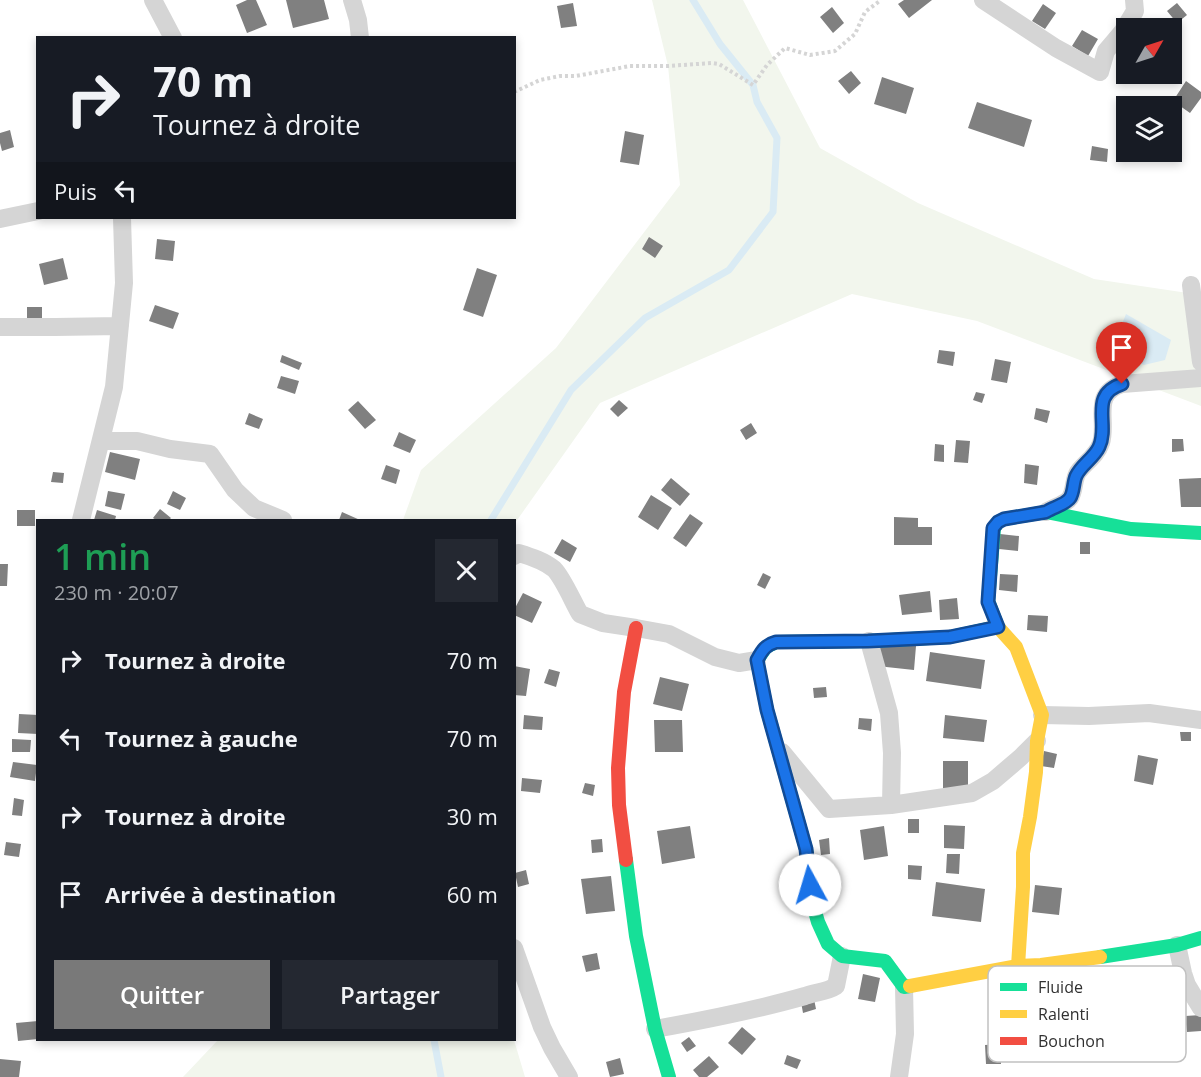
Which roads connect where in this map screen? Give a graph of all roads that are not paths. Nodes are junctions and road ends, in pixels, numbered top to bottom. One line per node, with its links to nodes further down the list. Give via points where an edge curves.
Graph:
1 (153, 0): 5 (street)
2 (352, 0): 6 (street)
3 (983, 0): 4 (street, via 1100,72 1106,51 1135,11)
4 (1134, 0)
5 (172, 36)
6 (360, 36)
7 (36, 211): 8 (street)
8 (0, 219)
9 (122, 219): 11 (street, via 124,283)
10 (1191, 285): 13 (street)
11 (120, 326): 12 (street); 15 (street, via 114,387)
12 (0, 327)
13 (1201, 362)
14 (1201, 378): 16 (street, via 1112,387 1102,403 1101,444 1079,470 1071,497)
15 (101, 441): 17 (street); 18 (street, via 137,441 210,454 235,490 254,508)
16 (1046, 512): 19 (street, via 1131,529); 22 (street, via 1004,519 993,528 988,602)
17 (81, 519)
18 (280, 519)
19 (1201, 532)
20 (516, 555): 21 (street, via 537,558 552,567 580,614 603,623)
21 (636, 627): 24 (street, via 669,634 715,657 739,663); 40 (street, via 624,692 619,805 636,936)
22 (998, 627): 23 (street, via 950,637); 25 (street, via 1016,647)
23 (868, 641): 24 (street, via 776,642 763,649); 29 (street, via 890,713)
24 (757, 660): 28 (street)
25 (1042, 715): 26 (street, via 1149,713); 27 (street)
26 (1201, 720)
27 (1037, 741): 29 (street, via 993,781 972,793); 34 (street, via 1035,783 1023,853)
28 (778, 748): 29 (street, via 829,809); 33 (street, via 806,849 814,908 828,944)
29 (891, 805)
30 (1201, 938): 31 (street)
31 (1177, 945): 34 (street); 35 (street)
32 (516, 954): 41 (street, via 542,1027)
33 (842, 956): 38 (street, via 885,961); 40 (street, via 836,986 830,990)
34 (1018, 966)
35 (1181, 966)
36 (988, 972): 38 (street)
37 (1186, 983): 39 (street)
38 (904, 987): 43 (street, via 905,1034)
39 (1201, 1008)
40 (654, 1029): 42 (street)
41 (569, 1077)
42 (669, 1077)
43 (899, 1077)

